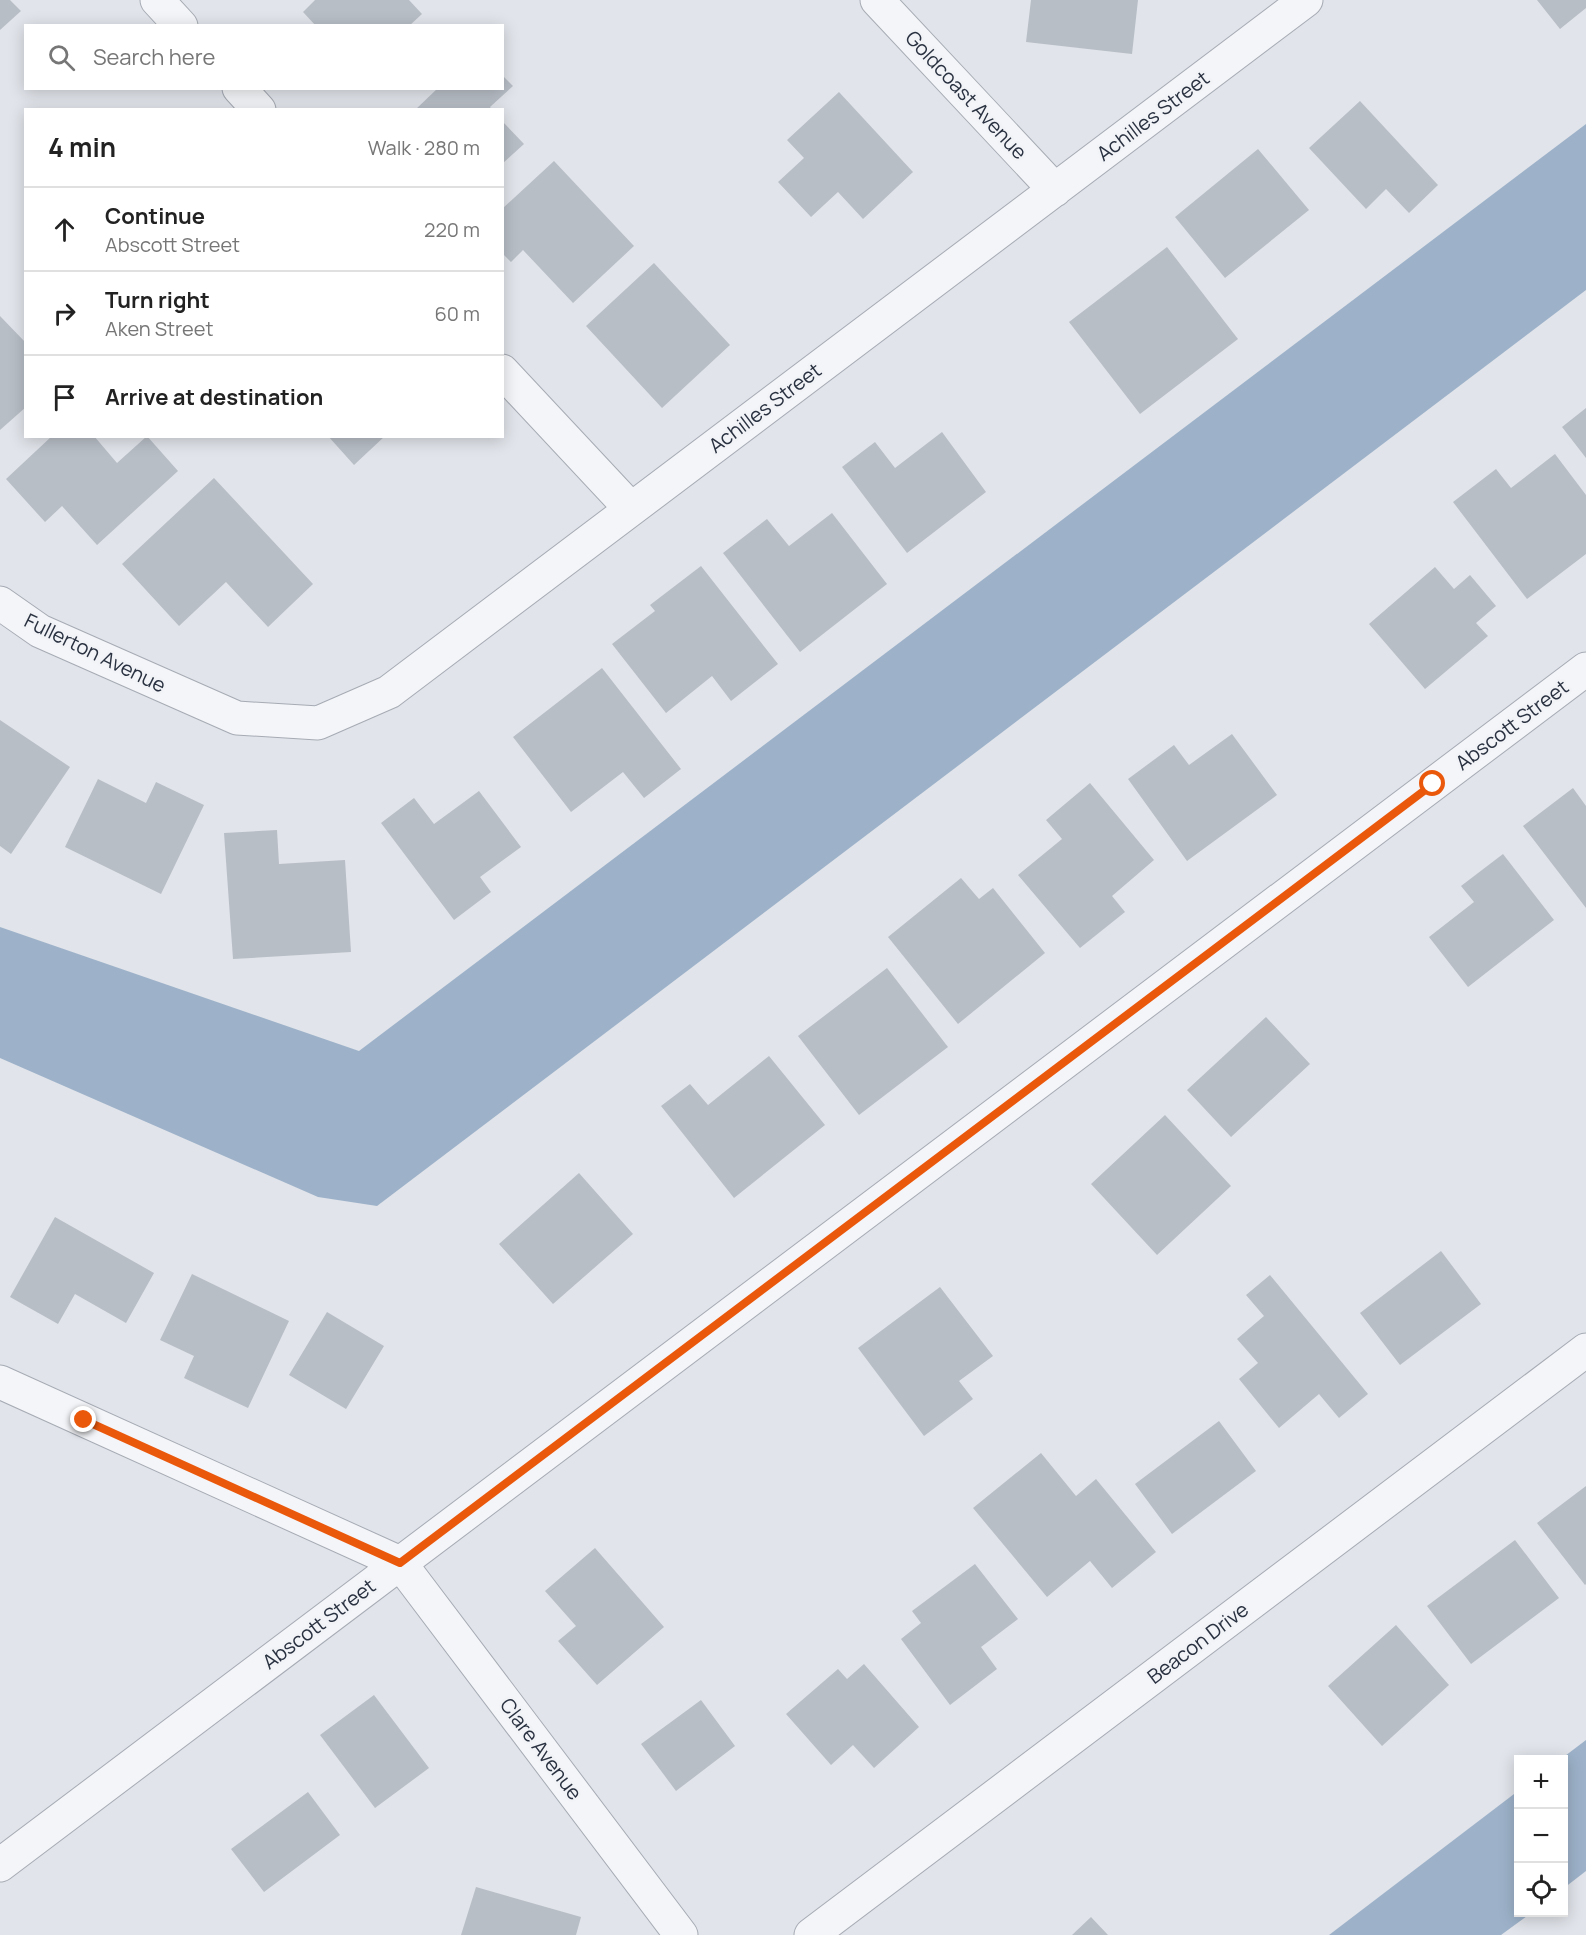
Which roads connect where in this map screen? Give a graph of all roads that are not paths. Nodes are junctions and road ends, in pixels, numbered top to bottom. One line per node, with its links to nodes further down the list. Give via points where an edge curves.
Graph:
1 (157, 0): 4 (street)
2 (877, 0): 7 (street, Goldcoast Avenue)
3 (1306, 0): 7 (street, Achilles Street)
4 (179, 24)
5 (241, 90): 6 (street)
6 (257, 108)
7 (1054, 190): 9 (street, Achilles Street)
8 (504, 373): 9 (street)
9 (631, 509): 12 (street, Achilles Street, via 389,692 369,701 318,723 237,718)
10 (0, 603): 12 (street, Fullerton Avenue, via 40,631)
11 (1586, 669): 15 (street, Abscott Street)
12 (193, 700)
13 (1586, 1350): 18 (street, Beacon Drive)
14 (0, 1383): 15 (street)
15 (400, 1563): 16 (street, Abscott Street); 17 (street, Clare Avenue)
16 (0, 1865)
17 (681, 1935)
18 (811, 1935)

